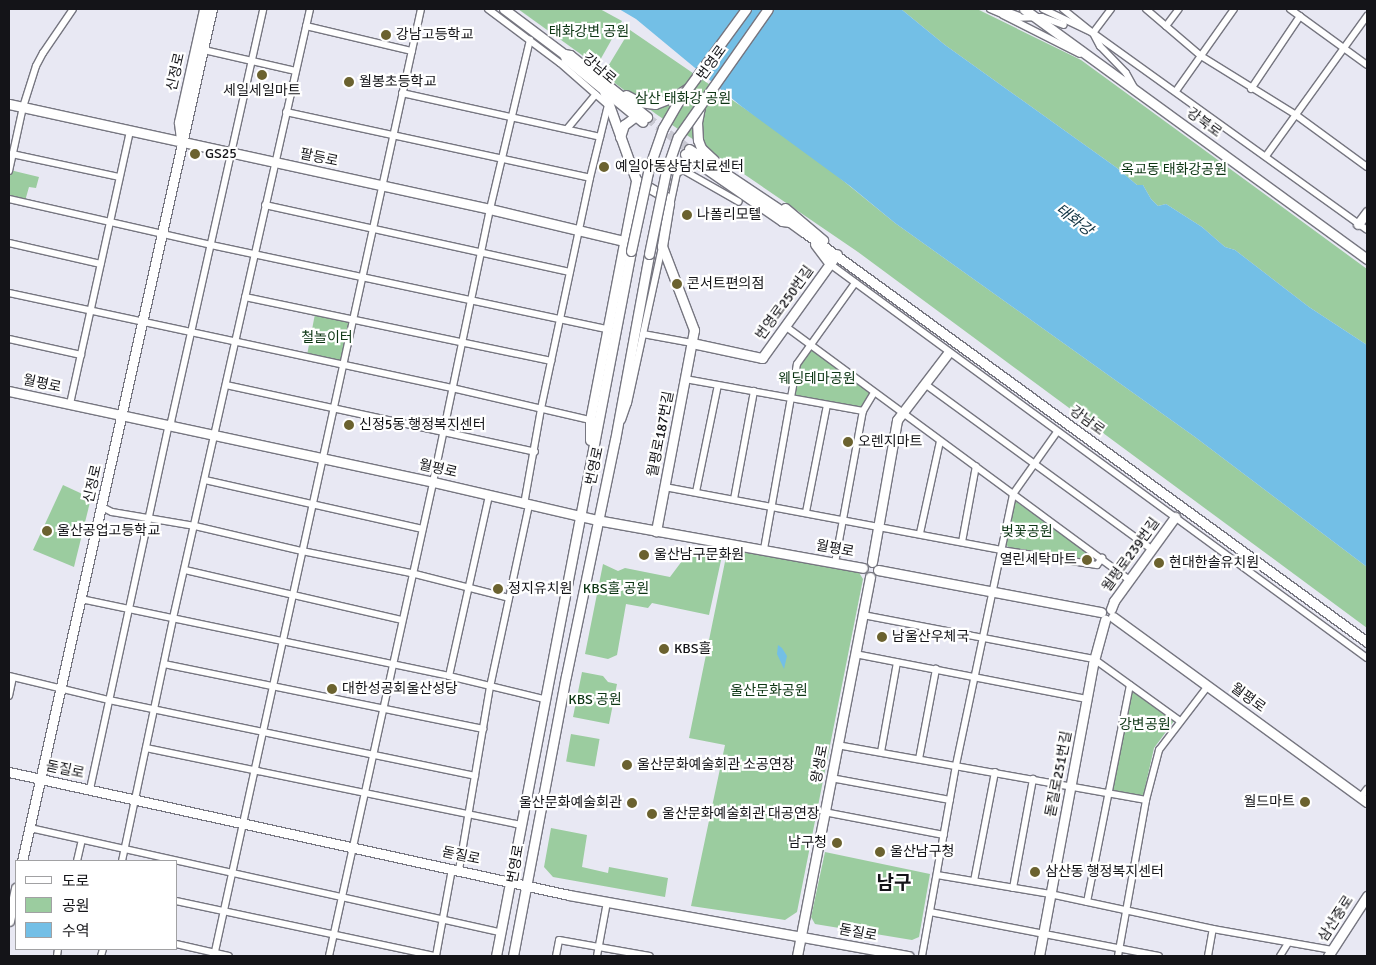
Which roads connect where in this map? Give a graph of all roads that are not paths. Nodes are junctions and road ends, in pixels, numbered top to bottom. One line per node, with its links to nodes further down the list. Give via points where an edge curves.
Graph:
1 (73, 9): 49 (street, via 42,53)
2 (204, 9): 46 (main road, 신정로)
3 (212, 9): 30 (main road, 신정로)
4 (263, 9): 34 (street)
5 (310, 9): 24 (street)
6 (421, 9): 31 (street)
7 (488, 9): 28 (street)
8 (504, 9): 32 (main road, 강남로)
9 (746, 9): 39 (main road, 번영로, bridge)
10 (768, 9): 45 (main road, 번영로, bridge)
11 (990, 9): 19 (street)
12 (1043, 9): 26 (street)
13 (1063, 9): 26 (street)
14 (1111, 9): 26 (street)
15 (1146, 9): 25 (street)
16 (1179, 9): 25 (street)
17 (1234, 9): 33 (street)
18 (1290, 9): 22 (street)
19 (1002, 12): 20 (street); 36 (street)
20 (1024, 13): 21 (main road, 강북로); 27 (street)
21 (1034, 16): 26 (street, via 1048,18 1084,34); 27 (main road, 강북로)
22 (1300, 16): 29 (street); 40 (street)
23 (1367, 16): 29 (street)
24 (306, 26): 31 (street); 37 (street)
25 (1166, 26): 33 (street)
26 (1093, 33): 41 (street, via 1100,46 1126,73); 42 (street)
27 (1059, 35): 36 (main road, 강북로)
28 (530, 40): 43 (street); 51 (street)
29 (1344, 48): 35 (street); 52 (street)
30 (204, 50): 34 (street, 신정로); 46 (main road, 신정로)
31 (412, 51): 44 (street)
32 (564, 54): 38 (main road, 강남로, via 570,54); 43 (main road, 강남로)
33 (1201, 56): 40 (street); 42 (street)
34 (251, 61): 37 (street, 신정로); 61 (street)
35 (1367, 65)
36 (1103, 67): 41 (main road, 강북로)
37 (296, 71): 50 (street)
38 (600, 77): 39 (main road, via 647,104 662,102); 43 (main road); 53 (main road, 강남로)
39 (689, 87): 143 (main road, 번영로, bridge, via 663,128 654,150)
40 (1251, 89): 52 (street)
41 (1136, 91): 92 (main road, 강북로)
42 (1176, 91): 63 (street)
43 (600, 92): 48 (main road); 53 (main road, 강남로); 54 (street)
44 (402, 93): 51 (street); 56 (street)
45 (703, 98): 91 (main road, bridge, via 697,131 701,148 791,212); 139 (main road, 번영로, bridge, via 683,128 670,156)
46 (188, 102): 59 (main road, 신정로)
47 (9, 104): 49 (main road, 팔등로)
48 (608, 105): 57 (street); 58 (main road)
49 (23, 107): 55 (main road, 팔등로); 62 (street)
50 (286, 112): 56 (street); 65 (street)
51 (511, 116): 54 (street); 64 (street)
52 (1296, 116): 63 (street); 66 (street)
53 (642, 118): 58 (main road, via 624,125)
54 (567, 129): 57 (street)
55 (130, 130): 59 (main road, 팔등로); 68 (street)
56 (393, 136): 64 (street); 71 (street)
57 (600, 137): 69 (street)
58 (620, 137): 70 (main road)
59 (182, 142): 61 (main road, 팔등로); 83 (main road, 신정로)
60 (687, 152): 84 (main road, 강남로, via 782,221 790,222)
61 (231, 153): 65 (main road, 팔등로); 87 (street)
62 (12, 154): 67 (street); 68 (street)
63 (1266, 156): 79 (street)
64 (501, 159): 69 (street); 75 (street)
65 (274, 162): 71 (main road, 팔등로); 74 (street)
66 (1367, 167)
67 (9, 171)
68 (119, 177): 78 (street)
69 (590, 178): 81 (street)
70 (636, 180): 76 (main road, via 666,197); 85 (main road)
71 (382, 186): 75 (main road, 팔등로); 80 (street)
72 (9, 199): 78 (street)
73 (739, 202): 76 (street, via 683,170 677,173)
74 (265, 205): 80 (street); 89 (street)
75 (490, 209): 81 (main road, 팔등로); 90 (street)
76 (669, 209): 88 (main road)
77 (1367, 212): 79 (main road)
78 (110, 221): 83 (street); 93 (street)
79 (1358, 224): 82 (street)
80 (372, 230): 90 (street); 96 (street)
81 (579, 230): 85 (main road, 팔등로); 95 (street)
82 (1367, 230)
83 (161, 232): 87 (street); 104 (main road, 신정로)
84 (804, 232): 91 (main road, 강남로); 94 (main road)
85 (623, 241): 106 (main road)
86 (9, 244): 93 (street)
87 (211, 245): 89 (street); 107 (street)
88 (662, 246): 108 (street); 112 (main road, via 694,330)
89 (254, 253): 96 (street); 99 (street)
90 (480, 253): 95 (street); 100 (street)
91 (837, 254): 94 (main road, 번영로250번길); 195 (main road, 강남로)
92 (1367, 259)
93 (100, 264): 101 (street)
94 (830, 264): 97 (street); 105 (main road, 번영로250번길)
95 (570, 272): 102 (street)
96 (362, 275): 100 (street); 103 (street)
97 (855, 283): 113 (street); 114 (street)
98 (9, 293): 101 (street)
99 (245, 297): 103 (street); 110 (street)
100 (471, 298): 102 (street); 111 (street)
101 (90, 310): 104 (street); 115 (street)
102 (561, 318): 106 (street); 116 (street)
103 (352, 319): 111 (street); 117 (street)
104 (142, 322): 107 (street); 133 (main road, 신정로)
105 (785, 326): 112 (main road, 번영로250번길, via 762,358); 113 (street)
106 (606, 329): 134 (main road)
107 (191, 333): 110 (street); 135 (street)
108 (643, 334): 112 (street, 번영로250번길); 139 (street, via 628,403)
109 (9, 339): 115 (street)
110 (235, 342): 117 (street); 120 (street)
111 (462, 342): 116 (street); 122 (street)
112 (692, 343): 118 (main road, 월평로187번길)
113 (810, 345): 125 (street); 126 (street, via 797,364)
114 (948, 353): 119 (main road); 137 (street)
115 (81, 355): 127 (street)
116 (551, 361): 130 (street)
117 (343, 365): 122 (street); 129 (street)
118 (685, 379): 121 (street); 148 (main road, 월평로187번길)
119 (925, 384): 132 (main road); 144 (street)
120 (226, 385): 129 (street); 138 (street)
121 (718, 385): 124 (street); 149 (street)
122 (452, 388): 130 (street); 136 (street)
123 (9, 391): 127 (main road, 월평로)
124 (754, 391): 126 (street); 152 (street)
125 (874, 393): 131 (street); 132 (street)
126 (790, 398): 128 (street); 156 (street)
127 (70, 404): 133 (main road, 월평로)
128 (827, 404): 131 (street); 157 (street)
129 (333, 408): 136 (street); 142 (street)
130 (541, 409): 134 (street); 141 (street)
131 (863, 411): 161 (street)
132 (902, 414): 140 (street); 163 (main road, via 897,420)
133 (122, 416): 135 (main road, 월평로); 155 (main road, 신정로)
134 (590, 420): 143 (main road)
135 (168, 427): 138 (main road, 월평로); 160 (street)
136 (443, 432): 141 (street); 147 (street)
137 (1057, 432): 144 (street); 159 (street)
138 (214, 436): 142 (main road, 월평로); 146 (street)
139 (614, 440): 162 (main road, 번영로)
140 (940, 441): 145 (street); 167 (street)
141 (535, 452): 154 (street)
142 (323, 459): 147 (main road, 월평로); 153 (street)
143 (591, 460): 158 (main road, 번영로)
144 (1034, 464): 150 (street); 170 (street)
145 (976, 466): 150 (street); 168 (street)
146 (205, 480): 153 (street); 164 (street)
147 (433, 482): 151 (main road, 월평로); 165 (street)
148 (665, 487): 149 (street); 166 (main road, 월평로187번길)
149 (696, 492): 152 (street)
150 (1013, 494): 171 (street); 175 (street)
151 (489, 496): 154 (main road, 월평로); 183 (street)
152 (734, 499): 156 (street)
153 (313, 504): 165 (street); 172 (street)
154 (526, 504): 158 (main road, 월평로); 186 (street)
155 (102, 506): 160 (street, via 112,512); 187 (main road, 신정로)
156 (772, 506): 157 (street); 169 (street)
157 (806, 512): 161 (street)
158 (580, 516): 162 (main road, 월평로); 173 (main road, 번영로)
159 (1175, 517): 170 (main road, 월평로239번길); 197 (street)
160 (148, 519): 164 (street); 188 (street)
161 (843, 519): 163 (street); 177 (street)
162 (597, 520): 166 (main road, 월평로); 174 (main road, 번영로)
163 (879, 525): 167 (street); 176 (main road)
164 (195, 526): 172 (street); 179 (street)
165 (423, 528): 180 (street)
166 (656, 531): 169 (main road, 월평로)
167 (920, 533): 168 (street)
168 (962, 542): 171 (street)
169 (764, 549): 177 (main road, 월평로)
170 (1151, 549): 182 (main road, 월평로239번길)
171 (1001, 550): 175 (street, via 1097,565); 184 (street)
172 (302, 551): 180 (street); 185 (street)
173 (573, 551): 174 (main road, via 583,546); 212 (main road, 번영로)
174 (590, 554): 250 (main road, 번영로)
175 (1102, 558): 182 (street)
176 (872, 562): 178 (main road); 181 (main road, via 877,565)
177 (835, 563): 178 (main road, 월평로)
178 (863, 568): 181 (main road, via 865,574)
179 (185, 570): 185 (street); 191 (street)
180 (411, 573): 183 (street); 192 (street)
181 (874, 573): 184 (main road, 월평로); 189 (main road, 왕생로)
182 (1129, 580): 190 (main road, 월평로239번길)
183 (468, 588): 186 (street); 204 (street)
184 (992, 591): 190 (main road, 월평로); 193 (street)
185 (293, 594): 192 (street); 194 (street)
186 (509, 598): 210 (street)
187 (81, 600): 188 (street); 209 (main road, 신정로)
188 (129, 609): 191 (street); 214 (street)
189 (862, 615): 193 (street); 196 (main road, 왕생로)
190 (1107, 615): 198 (main road, 돋질로251번길); 208 (main road, 월평로)
191 (173, 618): 194 (street); 200 (street)
192 (401, 620): 201 (street)
193 (982, 638): 198 (street); 205 (street)
194 (283, 642): 201 (street); 206 (street)
195 (1367, 642)
196 (855, 654): 199 (street); 220 (main road, 왕생로)
197 (1367, 658)
198 (1094, 659): 207 (street); 213 (main road, 돋질로251번길)
199 (897, 662): 202 (street); 222 (street)
200 (164, 664): 206 (street); 216 (street)
201 (392, 664): 204 (street); 215 (street)
202 (936, 669): 205 (street); 224 (street)
203 (11, 676): 209 (street); 211 (street)
204 (449, 676): 210 (street)
205 (974, 676): 213 (street); 225 (street)
206 (273, 685): 215 (street); 219 (street)
207 (1130, 685): 217 (street); 236 (street)
208 (1208, 686): 217 (street); 239 (main road, 월평로)
209 (61, 687): 214 (street); 231 (main road, 신정로)
210 (490, 687): 212 (street); 218 (street)
211 (9, 696)
212 (544, 699): 245 (main road, 번영로)
213 (1087, 699): 233 (main road, 돋질로251번길)
214 (109, 700): 216 (street); 234 (street)
215 (382, 708): 218 (street); 223 (street)
216 (154, 709): 219 (street); 221 (street)
217 (1180, 721): 241 (street, via 1158,750)
218 (483, 729): 229 (street)
219 (263, 730): 223 (street); 226 (street)
220 (837, 745): 222 (street); 230 (main road, 왕생로)
221 (146, 748): 226 (street); 238 (street)
222 (881, 752): 224 (street)
223 (373, 754): 229 (street); 237 (street)
224 (918, 759): 225 (street)
225 (956, 765): 228 (street); 240 (street)
226 (254, 770): 237 (street); 244 (street)
227 (9, 772): 231 (main road, 돋질로)
228 (995, 772): 232 (street); 262 (street)
229 (475, 776): 243 (street)
230 (831, 778): 240 (street); 242 (main road, 왕생로)
231 (41, 779): 234 (main road, 돋질로); 246 (main road, 신정로)
232 (1034, 779): 233 (street); 264 (street)
233 (1071, 785): 236 (street); 265 (main road, 돋질로251번길)
234 (90, 789): 238 (main road, 돋질로)
235 (1367, 789): 239 (street)
236 (1109, 793): 241 (street); 270 (street)
237 (364, 794): 243 (street); 251 (street)
238 (135, 799): 244 (main road, 돋질로); 252 (street)
239 (1364, 799)
240 (950, 800): 247 (street)
241 (1146, 800): 272 (street)
242 (824, 812): 247 (street); 281 (main road, 왕생로)
243 (468, 815): 245 (street); 258 (street)
244 (243, 822): 251 (main road, 돋질로); 259 (street)
245 (521, 825): 249 (main road, 번영로)
246 (30, 828): 248 (street); 253 (main road, 신정로)
247 (944, 835): 260 (street)
248 (82, 840): 252 (street); 254 (street)
249 (518, 840): 250 (main road, via 524,848); 261 (main road, 번영로)
250 (534, 844): 263 (main road, 번영로)
251 (353, 846): 258 (main road, 돋질로); 267 (street)
252 (124, 849): 255 (street); 256 (street)
253 (22, 860)
254 (78, 860)
255 (122, 860)
256 (176, 860)
257 (178, 860): 259 (street)
258 (456, 869): 261 (main road, 돋질로); 275 (street)
259 (232, 872): 267 (street); 273 (street)
260 (937, 875): 262 (street); 274 (street)
261 (510, 881): 263 (main road, 돋질로); 278 (main road, 번영로)
262 (974, 881): 264 (street)
263 (526, 885): 269 (main road, 돋질로); 292 (main road, 번영로)
264 (1013, 888): 265 (street)
265 (1050, 894): 270 (street); 279 (main road, 돋질로251번길)
266 (1367, 896): 286 (main road, 삼산중로)
267 (342, 897): 275 (street); 280 (street)
268 (178, 902): 273 (street)
269 (607, 902): 281 (main road, 돋질로); 284 (street)
270 (1087, 902): 272 (street)
271 (14, 909): 276 (main road)
272 (1126, 910): 277 (street); 285 (street)
273 (224, 912): 280 (street); 287 (street)
274 (930, 912): 279 (street); 298 (street)
275 (443, 919): 278 (street); 290 (street)
276 (9, 921)
277 (1213, 929): 282 (street); 302 (street)
278 (501, 932): 291 (main road, 번영로)
279 (1044, 934): 285 (street); 299 (main road, 돋질로251번길)
280 (334, 935): 289 (street); 290 (street)
281 (801, 936): 296 (main road, 왕생로); 297 (main road, 돋질로)
282 (1288, 942): 286 (street); 303 (street)
283 (178, 945): 287 (street)
284 (599, 947): 293 (street, via 559,940); 294 (street); 295 (street)
285 (1119, 948): 300 (street); 301 (street)
286 (1330, 953)
287 (215, 955): 288 (street)
288 (230, 956)
289 (329, 956)
290 (435, 956)
291 (496, 956)
292 (513, 956)
293 (556, 956)
294 (597, 956)
295 (650, 956)
296 (797, 956)
297 (909, 956)
298 (922, 956)
299 (1039, 956)
300 (1118, 956)
301 (1159, 956)
302 (1208, 956)
303 (1280, 956)

